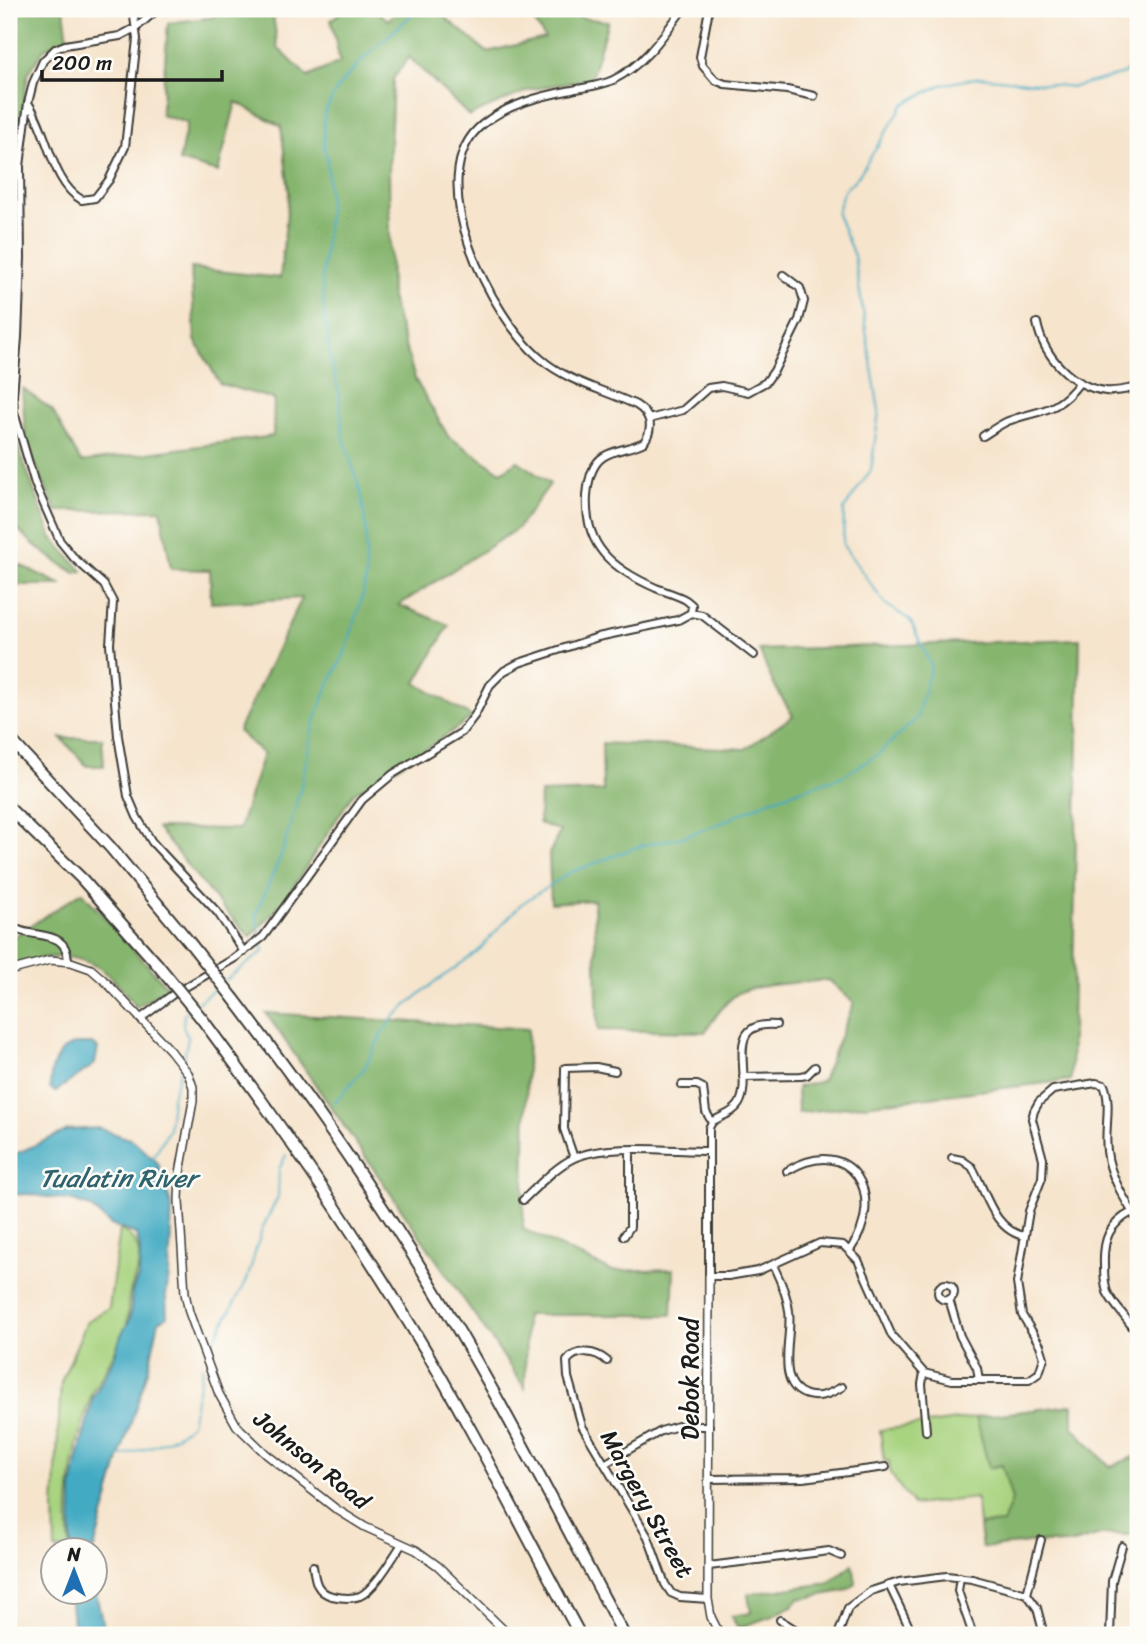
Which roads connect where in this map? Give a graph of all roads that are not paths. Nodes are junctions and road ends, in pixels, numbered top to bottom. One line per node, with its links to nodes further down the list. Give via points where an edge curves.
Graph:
1 (133, 9): 5 (street)
2 (158, 9): 5 (street)
3 (683, 9): 12 (street, via 648,54 617,78 529,100 483,123 464,150 457,188 462,224 478,267 520,340 551,367 636,405)
4 (709, 9): 6 (street, via 700,57 715,80)
5 (137, 27): 7 (street, via 108,39 55,49 37,72); 7 (street, via 125,147 110,180 95,198 82,200 74,194 53,161)
6 (814, 96)
7 (27, 103): 21 (street, via 20,166 13,395 20,438 60,541 104,585 113,602 110,644 118,736 128,796 137,817 152,842 218,913)
8 (783, 275): 12 (street, via 800,288 804,302 766,382 748,392 708,388 683,411)
9 (1037, 323): 10 (street, via 1049,356)
10 (1080, 382): 11 (street, via 1106,391); 13 (street, via 1053,408 1007,422)
11 (1138, 387)
12 (649, 419): 14 (street, via 644,442 604,456 594,468 587,494 589,526 595,544 609,559 686,600 692,605)
13 (983, 436)
14 (691, 613): 15 (street, via 702,615); 21 (street, via 678,620 598,637 504,671 490,685 462,732 391,776 362,800 276,922)
15 (754, 655)
16 (9, 738): 69 (highway, bridge, via 111,848 190,943 358,1171 486,1379)
17 (9, 808): 68 (highway, bridge, via 90,888 157,964 293,1144 416,1333)
18 (11, 870): 19 (street)
19 (9, 880)
20 (9, 925): 22 (street, via 60,941)
21 (244, 952): 24 (street)
22 (68, 961): 23 (street, via 44,961); 24 (street, Johnson Road, via 95,972)
23 (9, 971)
24 (140, 1019): 56 (street, Johnson Road, via 179,1059 192,1082 179,1185 182,1269 187,1306 219,1394 237,1426 266,1454 335,1509)
25 (776, 1025): 28 (street, via 758,1026 747,1035 742,1048)
26 (815, 1067): 28 (street, via 801,1076)
27 (615, 1071): 33 (street, via 565,1068 564,1129)
28 (743, 1077): 30 (street, via 738,1106)
29 (682, 1085): 30 (street, via 703,1088)
30 (712, 1122): 32 (street, Debok Road)
31 (630, 1150): 32 (street); 33 (street, via 601,1150); 39 (street, via 630,1227)
32 (709, 1150): 43 (street, Debok Road)
33 (574, 1158): 36 (street)
34 (952, 1158): 40 (street, via 972,1167 1004,1228)
35 (787, 1171): 41 (street, via 798,1164 827,1160 845,1163 856,1172 866,1204 861,1233)
36 (523, 1200)
37 (1132, 1212): 38 (street); 40 (street, via 1108,1161 1104,1085 1054,1090 1039,1102 1032,1119 1043,1159 1042,1178); 45 (street, via 1108,1233 1104,1276 1111,1299)
38 (1138, 1222)
39 (624, 1236)
40 (1025, 1236): 48 (street, via 1018,1293 1026,1325 1042,1351 1043,1365 1029,1380)
41 (850, 1250): 42 (street, via 820,1244); 47 (street, via 887,1328)
42 (773, 1265): 43 (street, via 743,1274); 49 (street, via 789,1312 787,1369 792,1384 810,1396)
43 (709, 1276): 50 (street, Debok Road)
44 (949, 1299): 48 (street)
45 (1138, 1336)
46 (607, 1361): 52 (street, Margery Street, via 596,1354 576,1353 567,1366 582,1426)
47 (924, 1373): 48 (street, via 942,1379); 51 (street)
48 (979, 1380)
49 (842, 1387)
50 (709, 1426): 52 (street, via 661,1430); 54 (street, Debok Road)
51 (926, 1432)
52 (606, 1463): 64 (street, Margery Street, via 648,1537 668,1589 680,1597)
53 (886, 1467): 54 (street, via 803,1478)
54 (709, 1479): 60 (street, Debok Road)
55 (1041, 1540): 63 (street)
56 (402, 1544): 59 (street, via 359,1597 341,1598 321,1591); 66 (street, Johnson Road, via 438,1566)
57 (1122, 1546): 76 (street, via 1112,1581)
58 (841, 1556): 60 (street, via 829,1551)
59 (313, 1566)
60 (709, 1566): 64 (street, Debok Road)
61 (960, 1577): 62 (street); 63 (street); 74 (street, via 958,1591)
62 (889, 1585): 72 (street, via 871,1591 850,1607); 73 (street)
63 (1027, 1594): 75 (street, via 1037,1608)
64 (708, 1599): 70 (street, Debok Road)
65 (780, 1620): 71 (street)
66 (499, 1632): 67 (street, Johnson Road)
67 (509, 1635)
68 (580, 1635)
69 (624, 1635)
70 (720, 1635)
71 (804, 1635)
72 (838, 1635)
73 (913, 1635)
74 (973, 1635)
75 (1044, 1635)
76 (1110, 1635)

